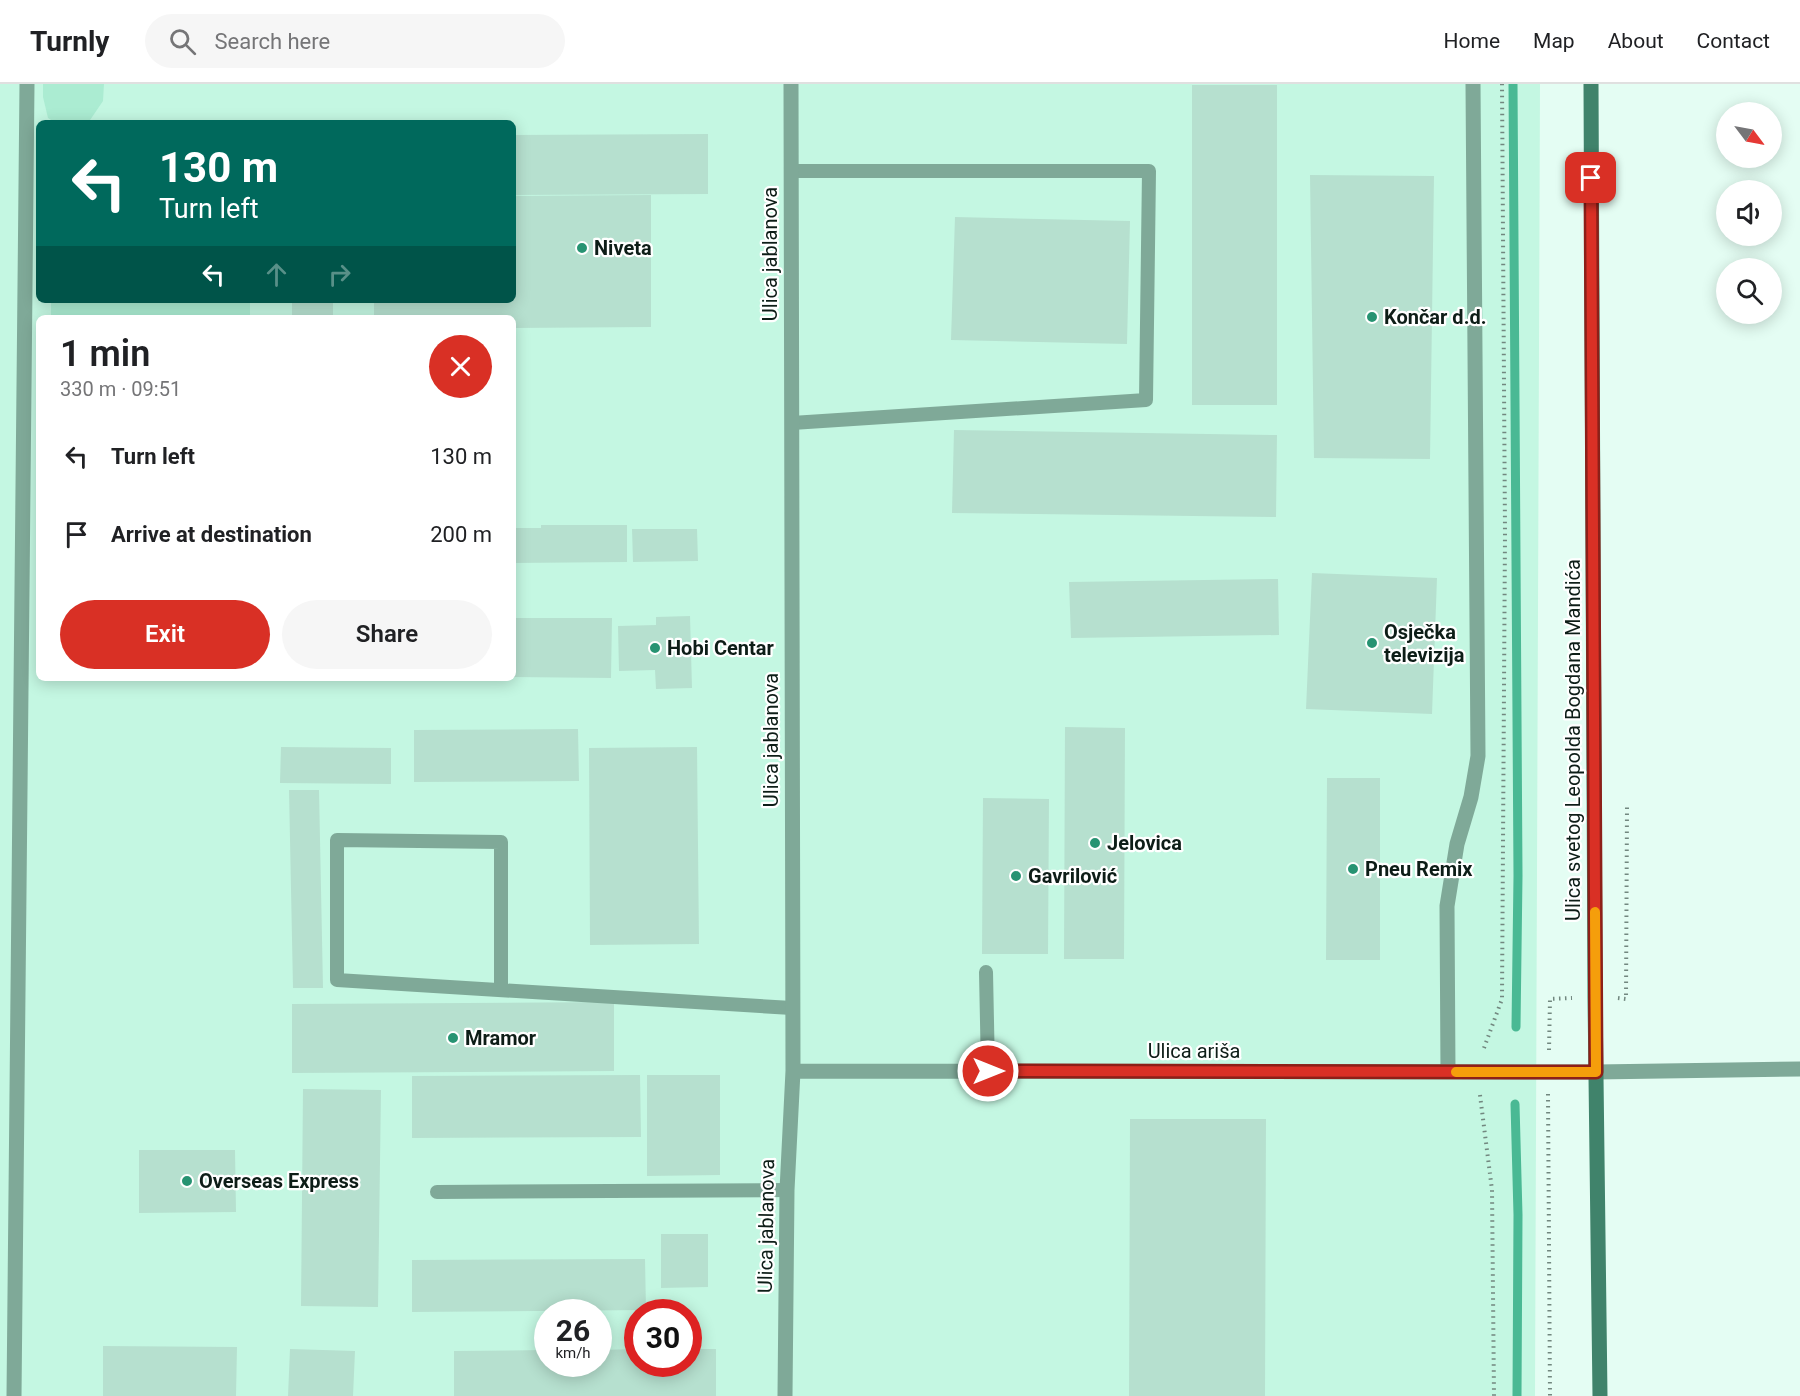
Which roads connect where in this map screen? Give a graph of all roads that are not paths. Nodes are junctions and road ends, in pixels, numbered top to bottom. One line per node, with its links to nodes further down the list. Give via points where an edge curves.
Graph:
1 (27, 84): 17 (street)
2 (791, 84): 5 (street, Ulica jablanova)
3 (1473, 84): 13 (street, via 1479,756 1457,844 1447,906)
4 (1591, 84): 14 (main road, Ulica svetog Leopolda Bogdana Mandića)
5 (791, 171): 6 (street, Ulica jablanova); 6 (lane, via 1149,171 1146,400)
6 (792, 423): 9 (street, Ulica jablanova)
7 (986, 972): 12 (lane)
8 (501, 989): 8 (lane, via 337,980 337,840 501,842); 9 (lane)
9 (792, 1008): 11 (street, Ulica jablanova)
10 (1800, 1069): 14 (street, Ulica ariša)
11 (793, 1071): 12 (street, Ulica ariša); 15 (street, Ulica jablanova)
12 (988, 1071): 13 (street, Ulica ariša)
13 (1448, 1072): 14 (street, Ulica ariša)
14 (1596, 1072): 19 (main road, Ulica svetog Leopolda Bogdana Mandića)
15 (787, 1190): 16 (lane); 18 (street, Ulica jablanova)
16 (437, 1192)
17 (14, 1396)
18 (785, 1396)
19 (1600, 1396)

